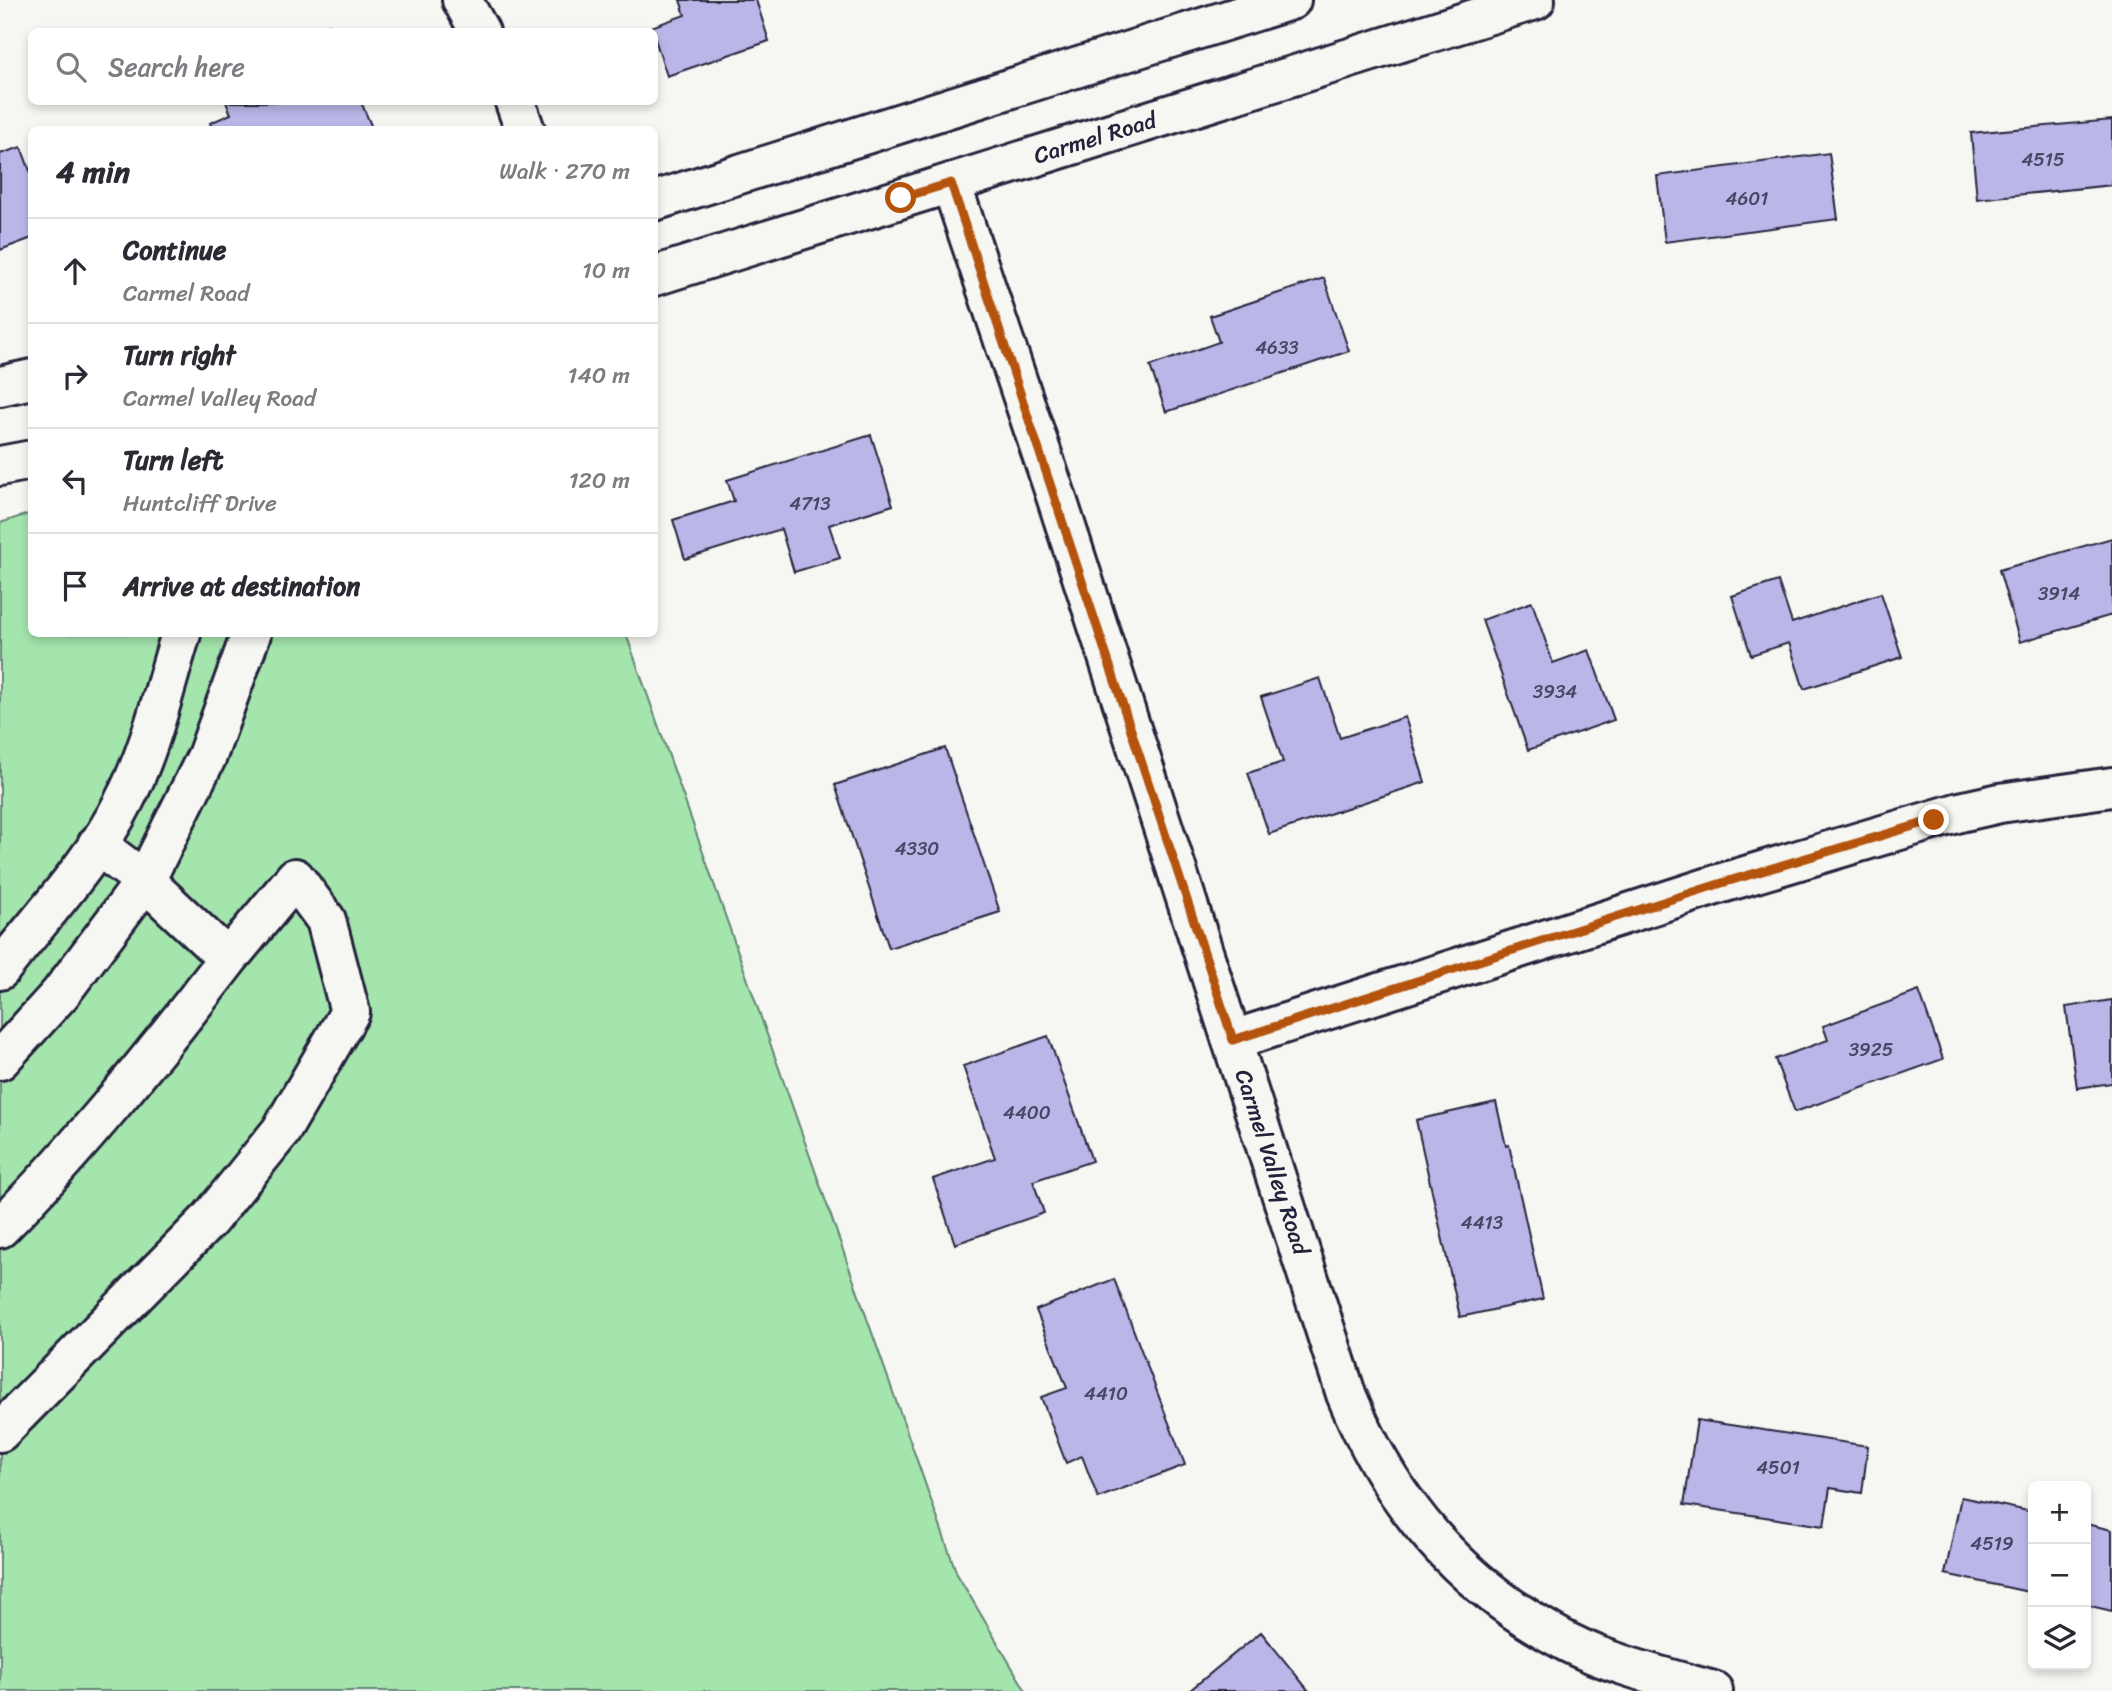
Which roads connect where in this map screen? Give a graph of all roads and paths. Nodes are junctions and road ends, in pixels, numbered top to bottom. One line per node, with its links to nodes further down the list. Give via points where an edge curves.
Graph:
1 (462, 0): 4 (street)
2 (1291, 0): 8 (street)
3 (1535, 0): 7 (street, Carmel Road)
4 (478, 28)
5 (516, 105): 6 (street)
6 (524, 126)
7 (951, 183): 9 (street, Carmel Road); 21 (street, Carmel Valley Road)
8 (658, 200)
9 (658, 275)
10 (28, 380): 11 (street)
11 (0, 386)
12 (28, 461): 13 (street)
13 (0, 466)
14 (180, 637): 17 (street, via 140,764 124,802)
15 (250, 637): 18 (street, via 207,756)
16 (2112, 787): 21 (street, via 1960,813 1722,883)
17 (97, 845): 18 (street); 20 (street)
18 (145, 881): 19 (street); 22 (street, via 60,994)
19 (228, 959): 23 (street, via 154,1053); 24 (street, via 295,878 326,920 350,1012 281,1131 209,1220)
20 (0, 970)
21 (1233, 1040): 25 (street, Carmel Valley Road, via 1346,1394 1360,1429 1398,1494 1444,1552 1505,1604 1569,1642 1638,1670)
22 (0, 1060)
23 (0, 1228)
24 (0, 1432)
25 (1713, 1691)

